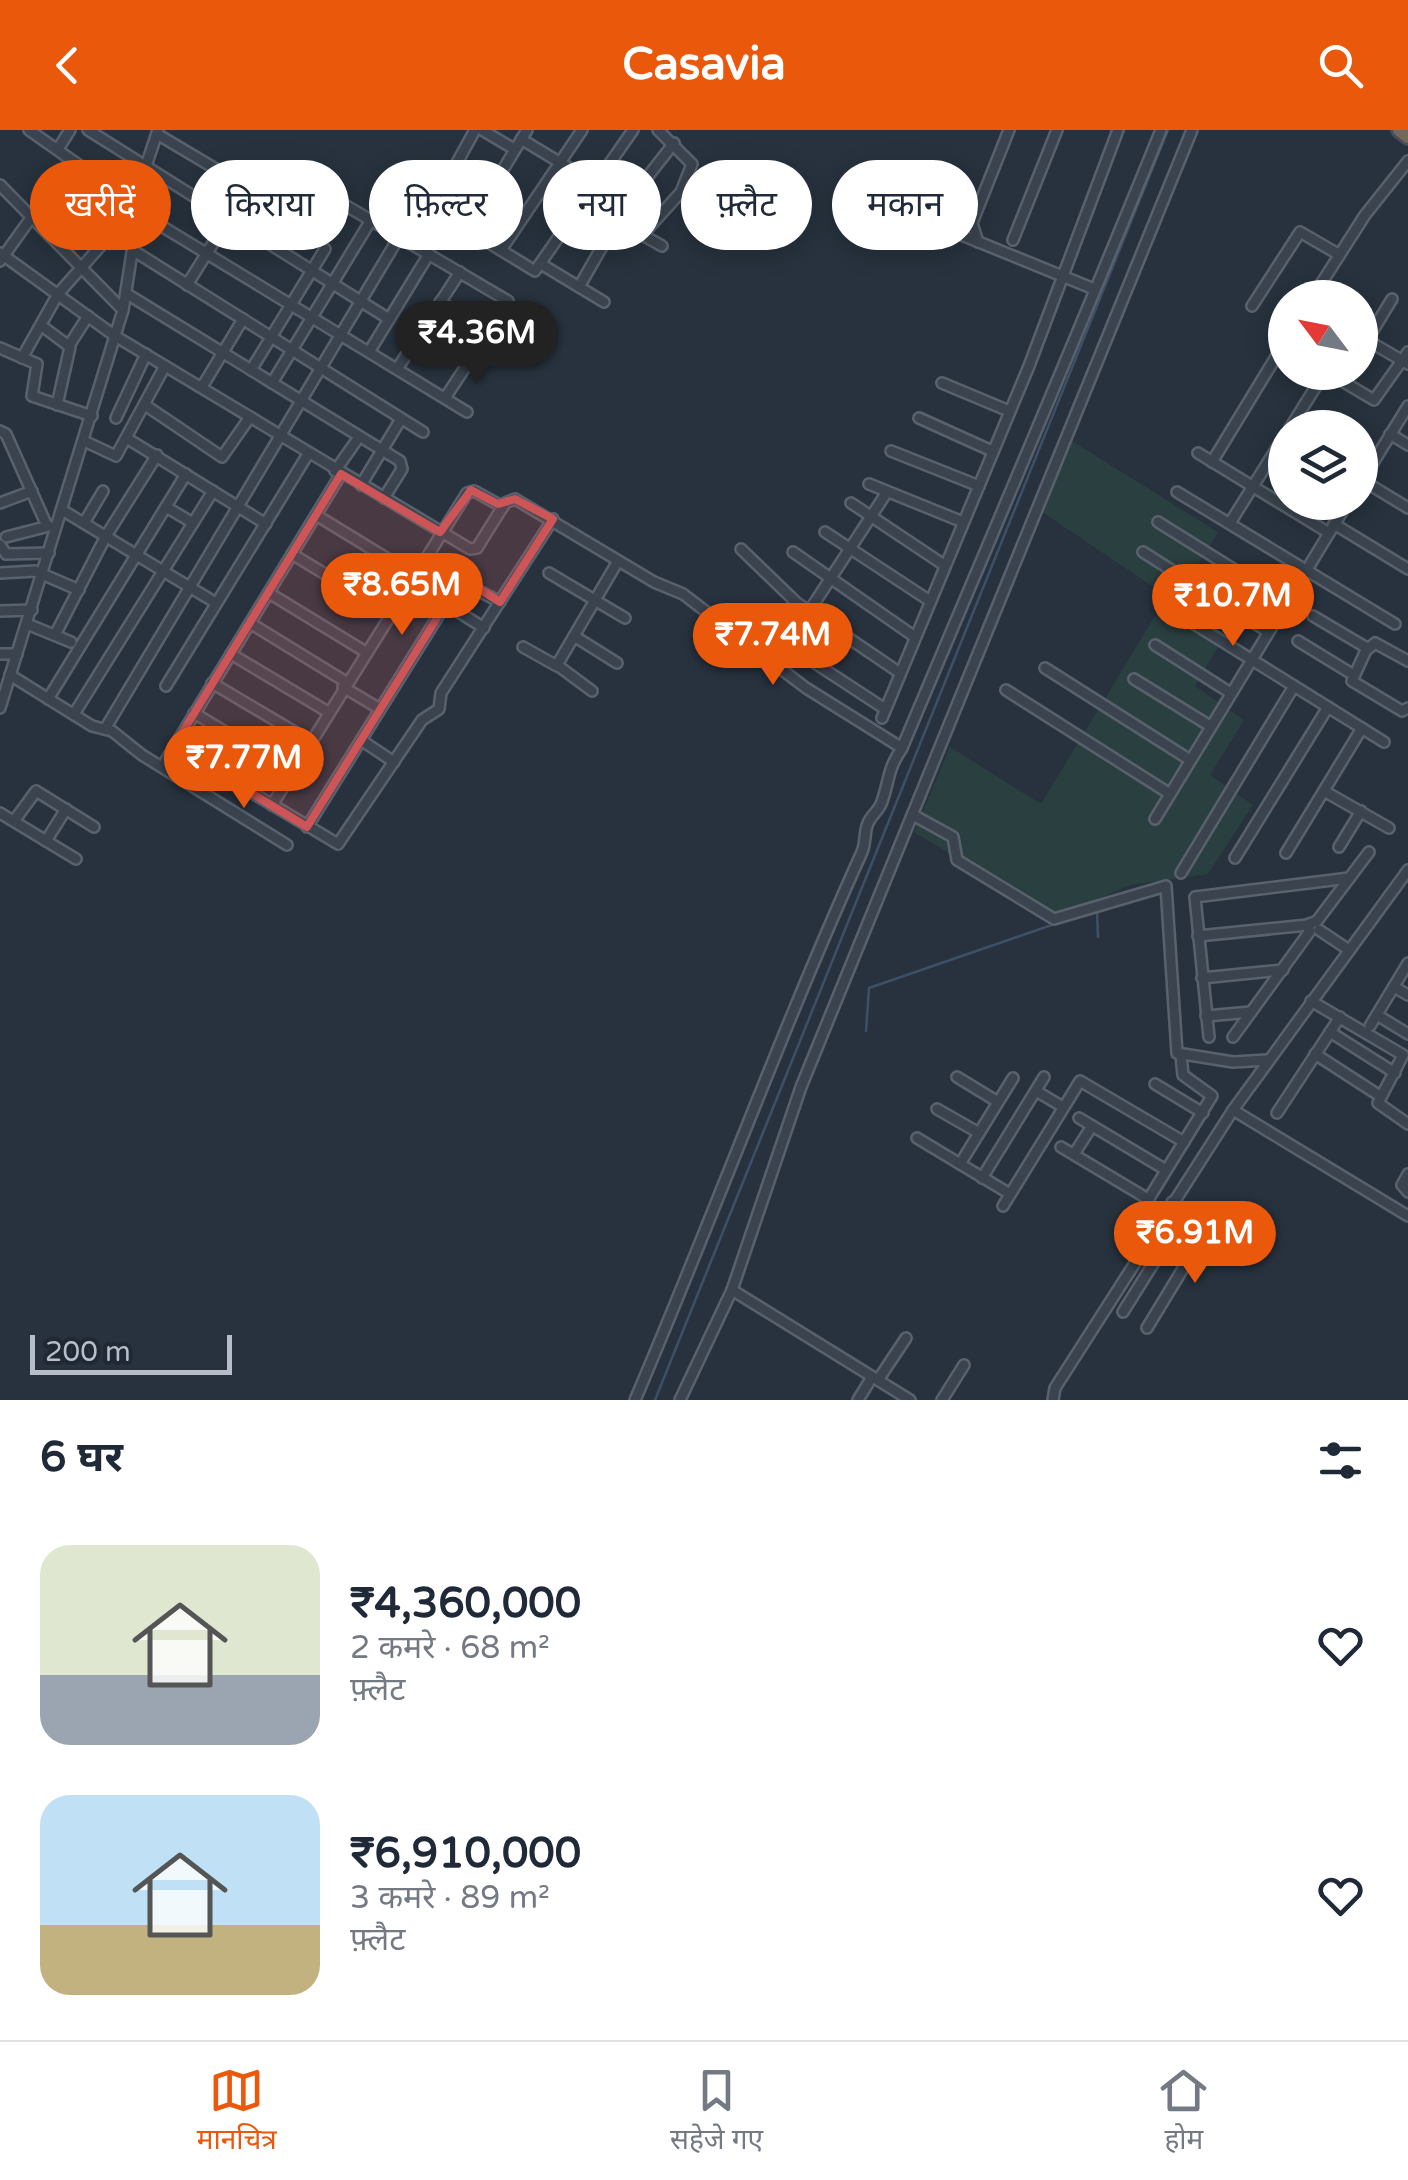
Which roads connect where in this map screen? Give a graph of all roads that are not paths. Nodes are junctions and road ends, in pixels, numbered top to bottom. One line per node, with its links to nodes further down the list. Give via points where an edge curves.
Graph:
1 (29, 130): 19 (street)
2 (70, 130): 19 (street)
3 (88, 130): 15 (street)
4 (479, 130): 20 (street); 25 (street)
5 (582, 130): 27 (street)
6 (633, 130): 28 (street)
7 (658, 130): 18 (street)
8 (1009, 130): 39 (street, via 972,223)
9 (1057, 130): 40 (street)
10 (1118, 130): 60 (street)
11 (1161, 130): 65 (street)
12 (1192, 130): 266 (street)
13 (1399, 130): 17 (highway)
14 (158, 132): 23 (street); 24 (street)
15 (102, 134): 22 (street)
16 (524, 134): 20 (street); 27 (street)
17 (1408, 137)
18 (674, 143): 29 (street); 34 (street, via 692,161 684,186)
19 (58, 149): 21 (street)
20 (514, 149): 26 (street)
21 (73, 160)
22 (135, 160)
23 (149, 160)
24 (204, 160)
25 (460, 160)
26 (507, 160)
27 (558, 160)
28 (610, 160)
29 (661, 160)
30 (1408, 161): 54 (street)
31 (543, 184): 35 (street)
32 (0, 186): 33 (street)
33 (30, 212)
34 (661, 213)
35 (523, 215)
36 (30, 219): 55 (street)
37 (369, 223): 62 (street)
38 (171, 230): 52 (street)
39 (979, 239): 60 (street)
40 (1013, 240)
41 (67, 250): 56 (street)
42 (94, 250): 56 (street)
43 (210, 250): 52 (street)
44 (278, 250): 58 (street)
45 (324, 250): 58 (street)
46 (392, 250): 70 (street)
47 (422, 250): 53 (street)
48 (501, 250): 57 (street, via 534,270)
49 (551, 250): 57 (street)
50 (601, 250): 64 (street)
51 (134, 251): 63 (street); 67 (street)
52 (208, 253): 63 (street); 73 (street)
53 (430, 254): 59 (street); 80 (street)
54 (1338, 254): 61 (street); 74 (street, via 1300,232)
55 (1, 257): 66 (street)
56 (80, 264): 66 (street); 75 (street)
57 (542, 264): 64 (street)
58 (312, 271): 62 (street); 73 (street)
59 (460, 272): 69 (street); 71 (street)
60 (1064, 276): 65 (street); 110 (street)
61 (1323, 280)
62 (332, 284): 70 (street); 77 (street)
63 (187, 285): 79 (street)
64 (579, 287): 72 (street)
65 (1094, 289): 255 (street)
66 (58, 294): 76 (street); 94 (street)
67 (126, 294): 75 (street); 92 (street)
68 (1392, 299): 78 (street)
69 (508, 301)
70 (360, 302): 80 (street); 83 (street)
71 (440, 302): 82 (street); 98 (street)
72 (604, 302)
73 (292, 305): 77 (street); 85 (street)
74 (1252, 306)
75 (123, 310): 84 (street)
76 (88, 316): 84 (street); 86 (street)
77 (312, 318): 83 (street); 89 (street)
78 (1378, 318)
79 (243, 319): 85 (street); 92 (street)
80 (389, 319): 91 (street)
81 (46, 329): 86 (street)
82 (494, 332)
83 (340, 334): 91 (street); 97 (street)
84 (115, 336): 93 (street); 112 (street)
85 (272, 338): 89 (street); 99 (street)
86 (70, 344): 107 (street)
87 (1378, 345): 95 (street)
88 (0, 348): 94 (street)
89 (293, 350): 97 (street); 101 (street)
90 (476, 351): 105 (street)
91 (369, 352): 98 (street)
92 (222, 353): 99 (street); 103 (street)
93 (146, 354): 96 (street); 114 (street)
94 (22, 358): 107 (street, via 39,366 32,396)
95 (1406, 359): 104 (street, via 1374,400)
96 (165, 366): 103 (street); 108 (street)
97 (320, 369): 106 (street); 116 (street)
98 (397, 369): 105 (street)
99 (251, 370): 101 (street)
100 (1268, 371): 132 (street)
101 (272, 383): 106 (street)
102 (942, 384): 110 (street)
103 (202, 387): 113 (street)
104 (1357, 390)
105 (445, 398): 111 (street)
106 (301, 401): 120 (street); 121 (street)
107 (58, 405): 112 (street)
108 (145, 405): 113 (street, via 220,457); 122 (street)
109 (1408, 406): 119 (street)
110 (1009, 411): 127 (street)
111 (467, 412)
112 (92, 416): 123 (street)
113 (250, 417): 120 (street)
114 (116, 418)
115 (919, 418): 127 (street)
116 (401, 419): 118 (street); 125 (street)
117 (0, 431): 140 (street)
118 (423, 432)
119 (1390, 434): 124 (street); 130 (street)
120 (280, 437): 128 (street); 152 (street)
121 (359, 437): 125 (street); 134 (street)
122 (128, 439): 123 (street, via 114,457); 131 (street)
123 (84, 441): 154 (street)
124 (1408, 445)
125 (382, 451): 137 (street); 147 (street, via 403,464)
126 (891, 451): 138 (street)
127 (992, 451): 138 (street)
128 (308, 454): 134 (street); 165 (street)
129 (1198, 454): 132 (street)
130 (1378, 454)
131 (157, 455): 135 (street); 170 (street)
132 (1212, 462): 139 (street)
133 (1268, 462): 139 (street)
134 (338, 472): 137 (street); 155 (street)
135 (186, 474): 142 (street); 150 (street)
136 (869, 484): 144 (street)
137 (361, 485): 147 (street)
138 (978, 486): 160 (street)
139 (1252, 487): 146 (street); 164 (street)
140 (32, 491): 148 (street); 166 (street)
141 (103, 491): 162 (street)
142 (213, 491): 152 (street); 163 (street)
143 (1378, 491): 153 (street)
144 (887, 492): 156 (street); 160 (street)
145 (1177, 492): 164 (street)
146 (1268, 495)
147 (384, 498): 168 (street)
148 (0, 503)
149 (850, 503): 156 (street)
150 (166, 507): 163 (street); 178 (street)
151 (503, 507): 157 (street, via 515,499); 168 (street, via 468,491); 168 (street, via 476,549)
152 (238, 508): 165 (street); 189 (street)
153 (1408, 508)
154 (62, 510): 162 (street); 166 (street)
155 (316, 516): 177 (street); 187 (street)
156 (872, 518): 173 (street); 180 (street)
157 (553, 519): 179 (street); 195 (street)
158 (1316, 520): 167 (street)
159 (1337, 520): 167 (street)
160 (964, 522): 180 (street)
161 (1158, 522): 196 (street)
162 (84, 523): 170 (street)
163 (193, 523): 183 (street)
164 (1230, 523): 181 (street)
165 (266, 524): 197 (street)
166 (52, 526): 171 (street); 176 (street)
167 (1332, 529): 181 (street); 182 (street)
168 (440, 532): 187 (street)
169 (825, 532): 173 (street)
170 (106, 536): 178 (street); 190 (street)
171 (3, 541): 176 (street, via 6,554)
172 (741, 549): 200 (street)
173 (853, 550): 188 (street); 194 (street)
174 (792, 552): 188 (street)
175 (1143, 552): 209 (street)
176 (49, 554): 186 (street)
177 (292, 554): 191 (street); 202 (street)
178 (138, 556): 183 (street); 240 (street)
179 (618, 560): 193 (street); 255 (street, via 680,592 806,688)
180 (944, 565): 194 (street)
181 (1306, 569): 196 (street); 207 (street)
182 (1408, 569)
183 (163, 572): 189 (street); 247 (street)
184 (0, 573): 186 (street)
185 (550, 573): 193 (street)
186 (43, 575): 190 (street); 198 (street)
187 (413, 575): 192 (street); 202 (street)
188 (832, 580): 200 (street); 213 (street)
189 (191, 588): 197 (street); 250 (street)
190 (79, 590): 210 (street)
191 (268, 594): 205 (street); 220 (street)
192 (448, 600): 195 (street, via 464,579); 208 (street); 244 (street)
193 (595, 600): 204 (street); 211 (street)
194 (930, 601): 213 (street)
195 (500, 602): 208 (street)
196 (1286, 602): 209 (street)
197 (216, 603): 235 (street)
198 (32, 610): 199 (street); 206 (street)
199 (0, 612)
200 (810, 612): 216 (street); 229 (street)
201 (1174, 612): 224 (street)
202 (389, 613): 220 (street)
203 (1313, 616): 219 (street)
204 (625, 618)
205 (250, 623): 223 (street); 234 (street)
206 (27, 624): 210 (street); 222 (street)
207 (1395, 624)
208 (484, 628): 258 (street, via 441,693 439,708 422,720)
209 (1267, 631): 224 (street)
210 (56, 635): 215 (street)
211 (574, 636): 226 (street); 227 (street)
212 (775, 637): 216 (street)
213 (915, 637): 229 (street)
214 (1298, 641): 230 (street)
215 (71, 642)
216 (787, 644): 229 (street, via 883,714)
217 (1155, 645): 239 (street)
218 (524, 647): 227 (street)
219 (1368, 650): 225 (street, via 1375,642); 230 (street)
220 (364, 651): 234 (street)
221 (0, 654): 222 (street)
222 (17, 654): 231 (street)
223 (231, 654): 233 (street); 245 (street)
224 (1250, 658): 236 (street); 239 (street)
225 (1408, 661)
226 (616, 662)
227 (557, 666): 237 (street)
228 (1044, 668): 256 (street)
229 (900, 673)
230 (1352, 674): 243 (street, via 1353,682 1402,711)
231 (10, 675): 240 (street); 242 (street)
232 (1134, 680): 248 (street)
233 (212, 683): 246 (street); 252 (street)
234 (345, 684): 244 (street); 245 (street)
235 (166, 686)
236 (1294, 686): 241 (street); 280 (street)
237 (592, 690)
238 (1006, 690): 261 (street)
239 (1229, 692): 248 (street)
240 (48, 699): 247 (street)
241 (1328, 707): 249 (street); 277 (street)
242 (0, 708)
243 (1408, 708)
244 (380, 710): 251 (street)
245 (328, 712): 252 (street)
246 (194, 713): 254 (street); 259 (street)
247 (74, 714): 250 (street)
248 (1210, 726): 256 (street)
249 (1362, 728): 253 (street); 260 (street)
250 (105, 729): 273 (street)
251 (361, 740): 258 (street); 270 (street)
252 (310, 741): 259 (street)
253 (1384, 742)
254 (174, 746): 257 (street); 262 (street)
255 (902, 748): 344 (street, via 886,773 862,851)
256 (1190, 760): 261 (street)
257 (165, 762)
258 (394, 762): 270 (street, via 340,842)
259 (292, 772): 262 (street)
260 (1324, 790): 264 (street); 276 (street)
261 (1170, 794): 267 (street)
262 (272, 805): 270 (street)
263 (66, 809): 268 (street, via 34,792); 269 (street); 272 (street)
264 (1361, 811): 271 (street); 274 (street)
265 (0, 813): 268 (street)
266 (913, 815): 301 (street, via 955,838 956,859 1054,919 1166,886); 338 (street, via 802,1087)
267 (1155, 819)
268 (14, 822): 272 (street)
269 (94, 827)
270 (308, 827)
271 (1390, 828)
272 (46, 842): 278 (street)
273 (287, 844)
274 (1339, 847)
275 (1369, 852): 281 (street)
276 (1286, 854)
277 (1235, 858)
278 (76, 859)
279 (1408, 870): 284 (street)
280 (1181, 873)
281 (1349, 878): 282 (street); 283 (street, via 1197,895)
282 (1313, 927): 283 (street); 284 (street); 286 (street)
283 (1198, 936): 287 (street)
284 (1349, 950): 290 (street)
285 (1408, 964): 288 (street)
286 (1283, 970): 287 (street); 291 (street)
287 (1202, 978): 293 (street)
288 (1394, 987): 289 (street); 292 (street)
289 (1408, 996)
290 (1312, 1001): 294 (street); 302 (street)
291 (1252, 1012): 293 (street); 299 (street)
292 (1376, 1015): 295 (street); 297 (street)
293 (1206, 1016): 298 (street)
294 (1340, 1018): 296 (street); 303 (street, via 1402,1054)
295 (1370, 1026)
296 (1330, 1032): 300 (street); 303 (street)
297 (1408, 1034)
298 (1209, 1036)
299 (1233, 1038)
300 (1315, 1054): 309 (street); 315 (street)
301 (1181, 1056): 302 (street); 314 (street, via 1183,1075 1212,1094)
302 (1268, 1060): 313 (street)
303 (1401, 1071): 309 (street)
304 (956, 1077): 310 (street)
305 (1044, 1077): 308 (street)
306 (1012, 1078): 310 (street)
307 (1155, 1084): 314 (street)
308 (1036, 1091): 311 (street); 327 (street)
309 (1380, 1096): 317 (street, via 1378,1105)
310 (998, 1102): 319 (street)
311 (1064, 1107): 321 (street, via 1083,1080); 329 (street)
312 (937, 1109): 319 (street)
313 (1233, 1110): 331 (street); 335 (street)
314 (1203, 1113): 321 (street)
315 (1277, 1114)
316 (1080, 1118): 318 (street)
317 (1408, 1124)
318 (1092, 1126): 323 (street); 325 (street)
319 (979, 1133): 324 (street)
320 (917, 1138): 324 (street)
321 (1184, 1142): 325 (street)
322 (1061, 1146): 323 (street)
323 (1074, 1154): 330 (street)
324 (960, 1164): 327 (street)
325 (1166, 1170): 330 (street)
326 (1408, 1174): 328 (street, via 1402,1184)
327 (982, 1178): 329 (street)
328 (1408, 1192)
329 (1010, 1194): 332 (street)
330 (1148, 1200): 334 (street)
331 (1172, 1202): 333 (street); 349 (street)
332 (1003, 1206)
333 (1186, 1210): 336 (street); 339 (street)
334 (1140, 1213)
335 (1408, 1216)
336 (1210, 1224): 337 (street); 340 (street)
337 (1221, 1231)
338 (732, 1290): 343 (street); 345 (street)
339 (1123, 1312)
340 (1147, 1328)
341 (906, 1338): 343 (street)
342 (964, 1364): 348 (street)
343 (875, 1379): 346 (street); 347 (street)
344 (635, 1400)
345 (680, 1400)
346 (858, 1400)
347 (910, 1400)
348 (942, 1400)
349 (1053, 1400)

